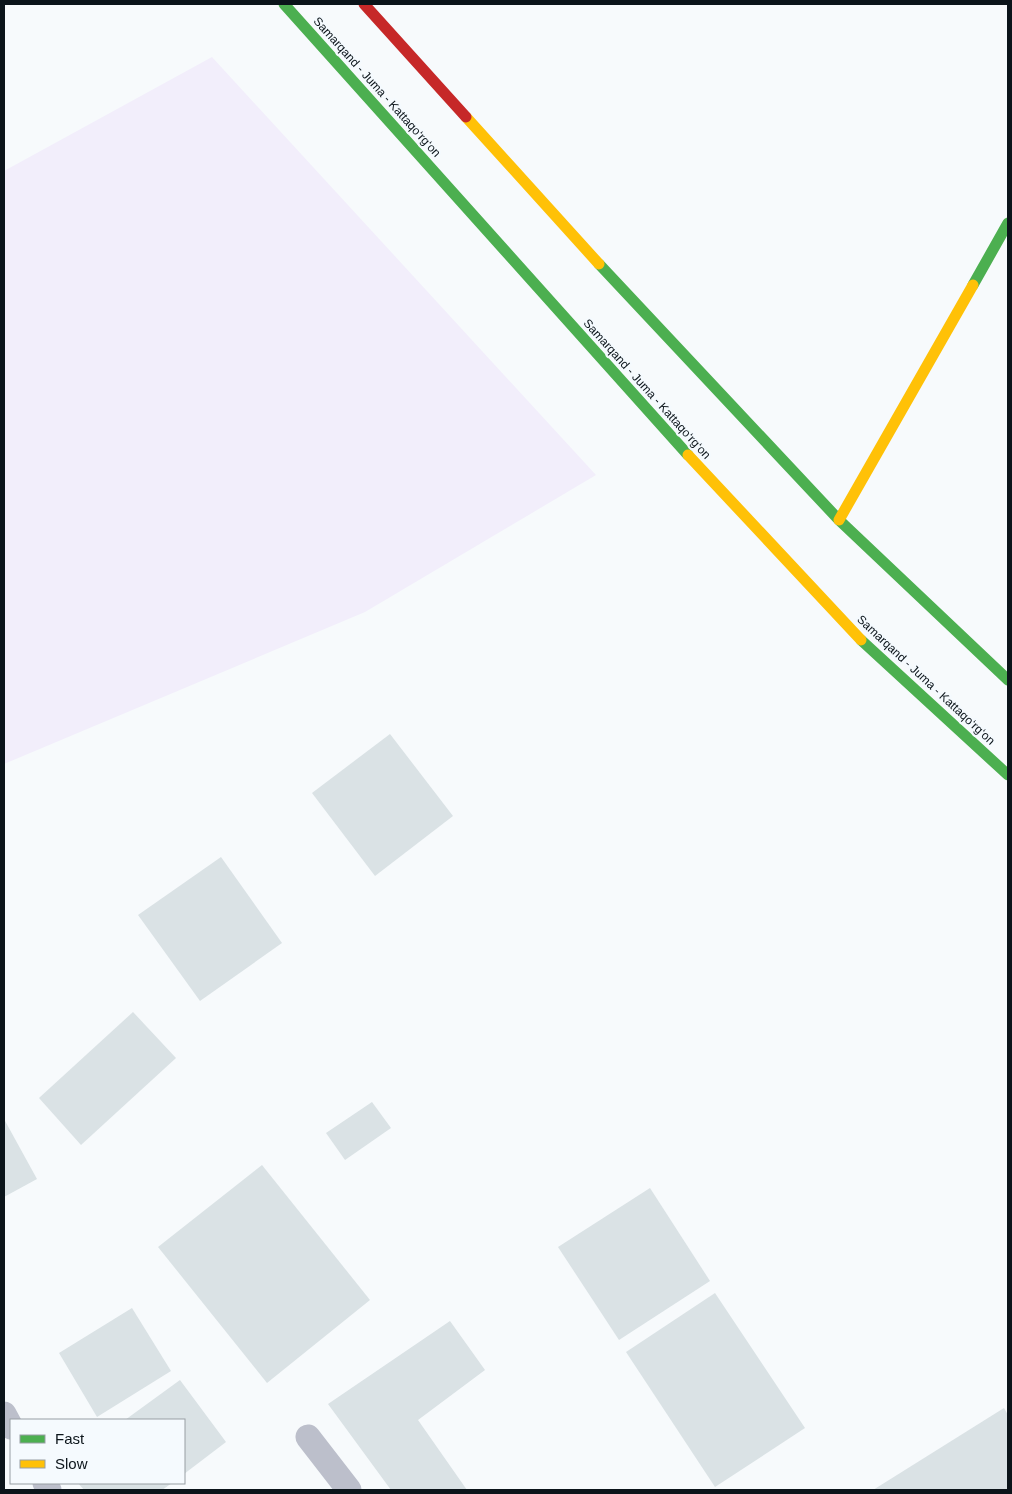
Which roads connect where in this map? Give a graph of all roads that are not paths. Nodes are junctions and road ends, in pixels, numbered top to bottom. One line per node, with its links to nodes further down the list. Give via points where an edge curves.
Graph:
1 (284, 4): 6 (main road, Samarqand - Juma - Kattaqo‘rg‘on, via 724,496 869,648)
2 (364, 4): 4 (main road, via 631,300)
3 (1008, 223): 4 (main road)
4 (839, 520): 5 (main road)
5 (1008, 680)
6 (1008, 775)
7 (4, 1414): 8 (lane)
8 (10, 1425)
9 (308, 1437): 10 (lane)
10 (349, 1490)

